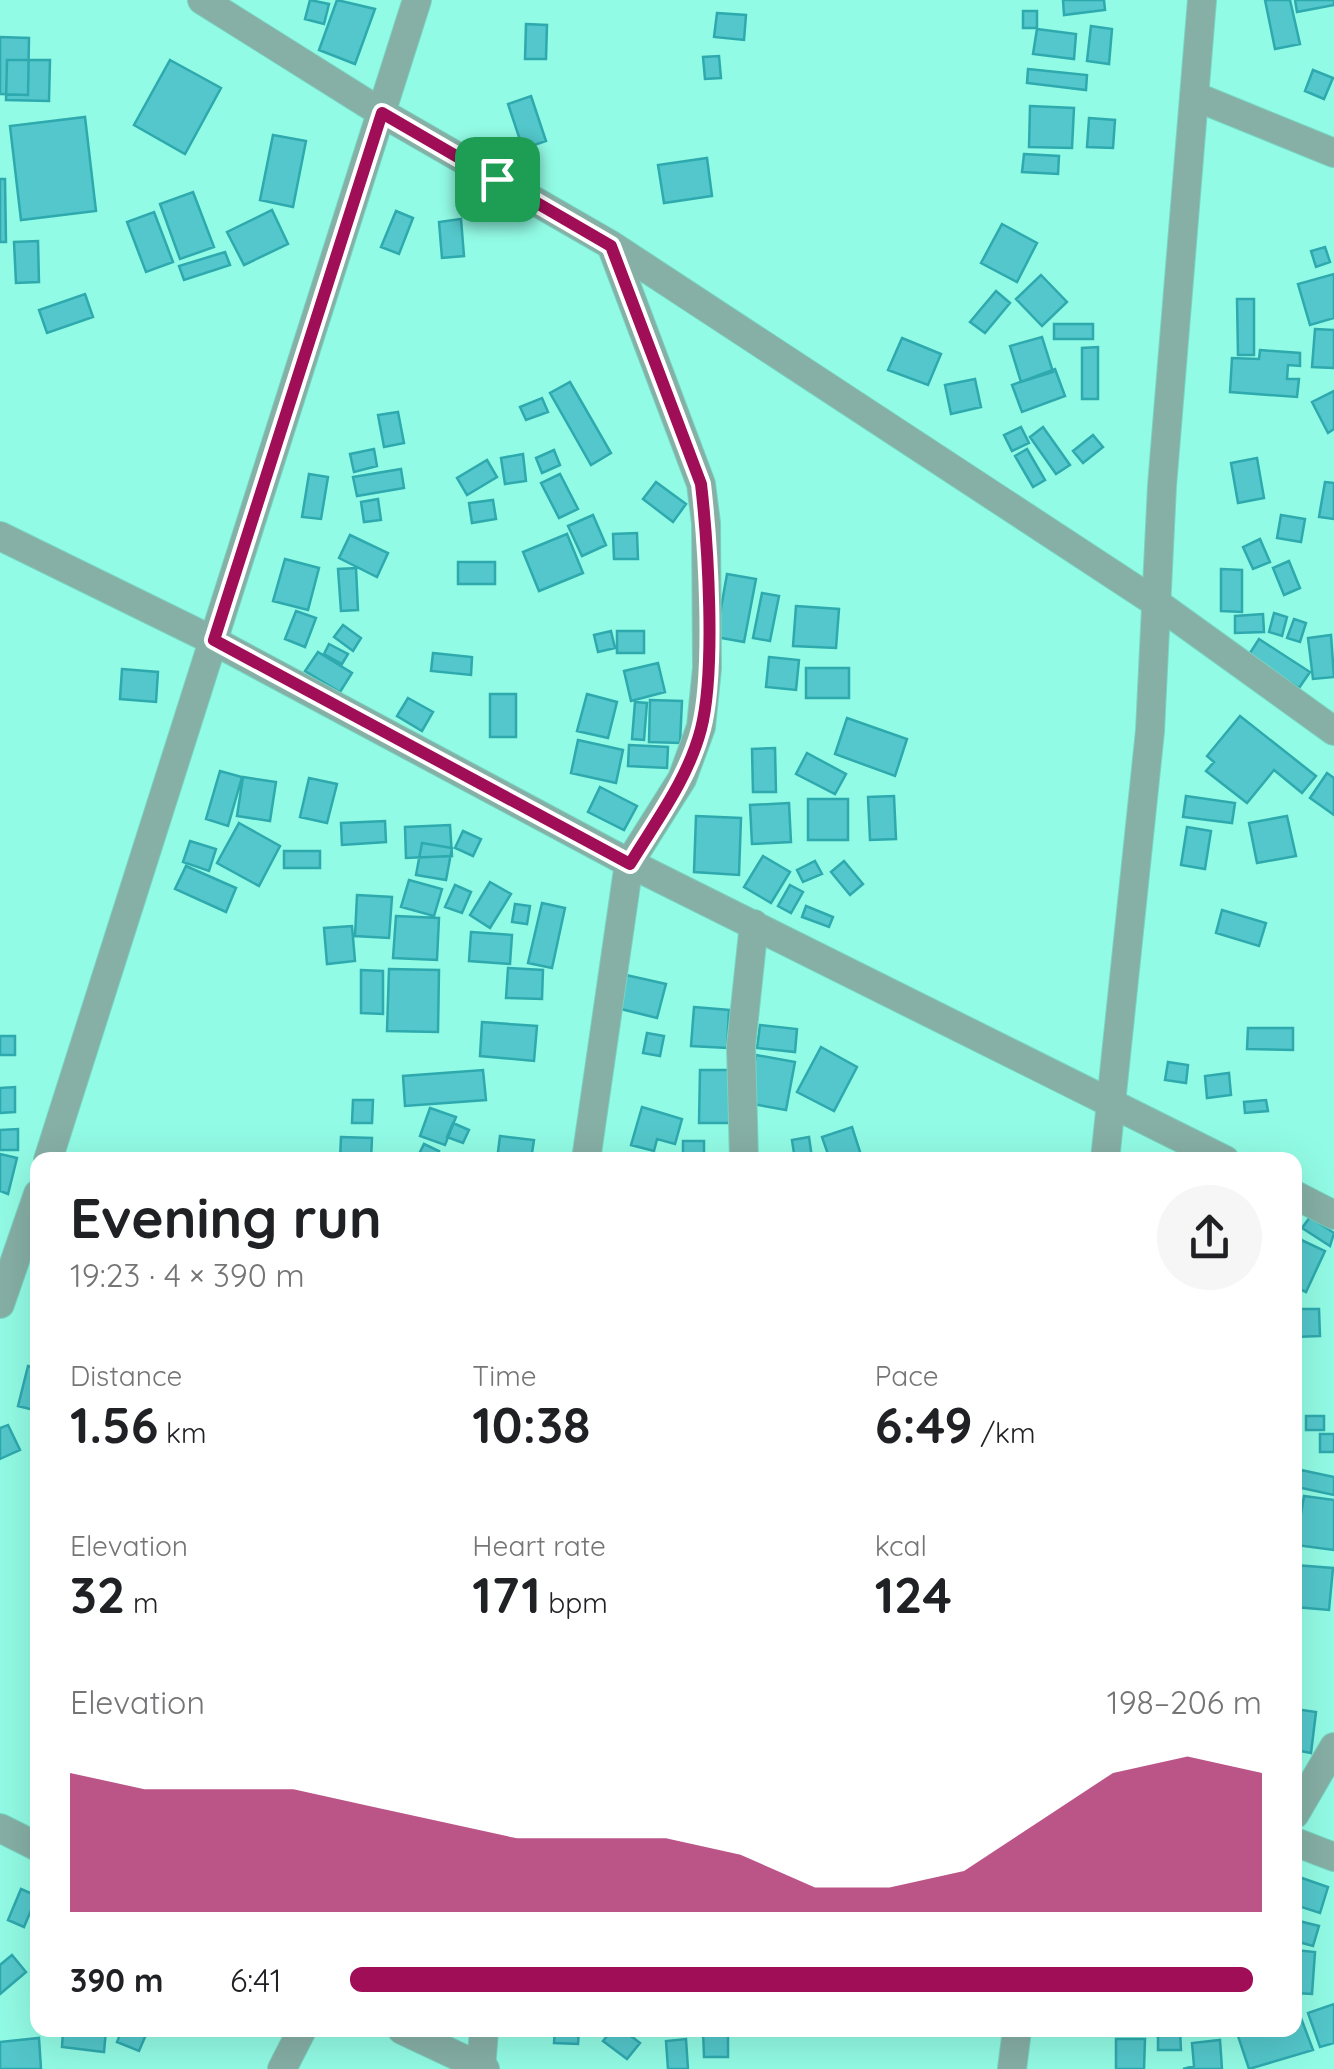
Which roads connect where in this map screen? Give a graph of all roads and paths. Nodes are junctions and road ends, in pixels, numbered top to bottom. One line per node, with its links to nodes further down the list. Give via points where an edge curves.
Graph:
1 (202, 0): 5 (street)
2 (416, 0): 5 (street)
3 (1202, 0): 4 (street)
4 (1194, 96): 6 (street); 9 (street)
5 (382, 113): 7 (street); 10 (street)
6 (1334, 153)
7 (611, 246): 9 (street); 12 (street, via 701,484 706,523 701,727 682,780)
8 (0, 536): 10 (street)
9 (1155, 602): 11 (street); 14 (street, via 1150,731)
10 (214, 640): 12 (street); 15 (street)
11 (1334, 731)
12 (630, 864): 13 (street); 16 (street)
13 (754, 924): 14 (street); 17 (street, via 741,1046)
14 (1110, 1102): 18 (street); 19 (street)
15 (51, 1152)
16 (587, 1152)
17 (744, 1152)
18 (1106, 1152)
19 (1209, 1152)
20 (1302, 1199): 21 (street)
21 (1334, 1215)
22 (30, 1222): 23 (street)
23 (18, 1264): 24 (street)
24 (0, 1304)
25 (1334, 1747): 26 (street)
26 (1302, 1802)
27 (0, 1828): 28 (street)
28 (30, 1843)
29 (1302, 1845): 30 (street)
30 (1334, 1857)
31 (298, 2037): 36 (street)
32 (417, 2037): 35 (street)
33 (484, 2037): 35 (street)
34 (1017, 2037): 37 (street)
35 (483, 2068)
36 (282, 2069)
37 (1012, 2069)

